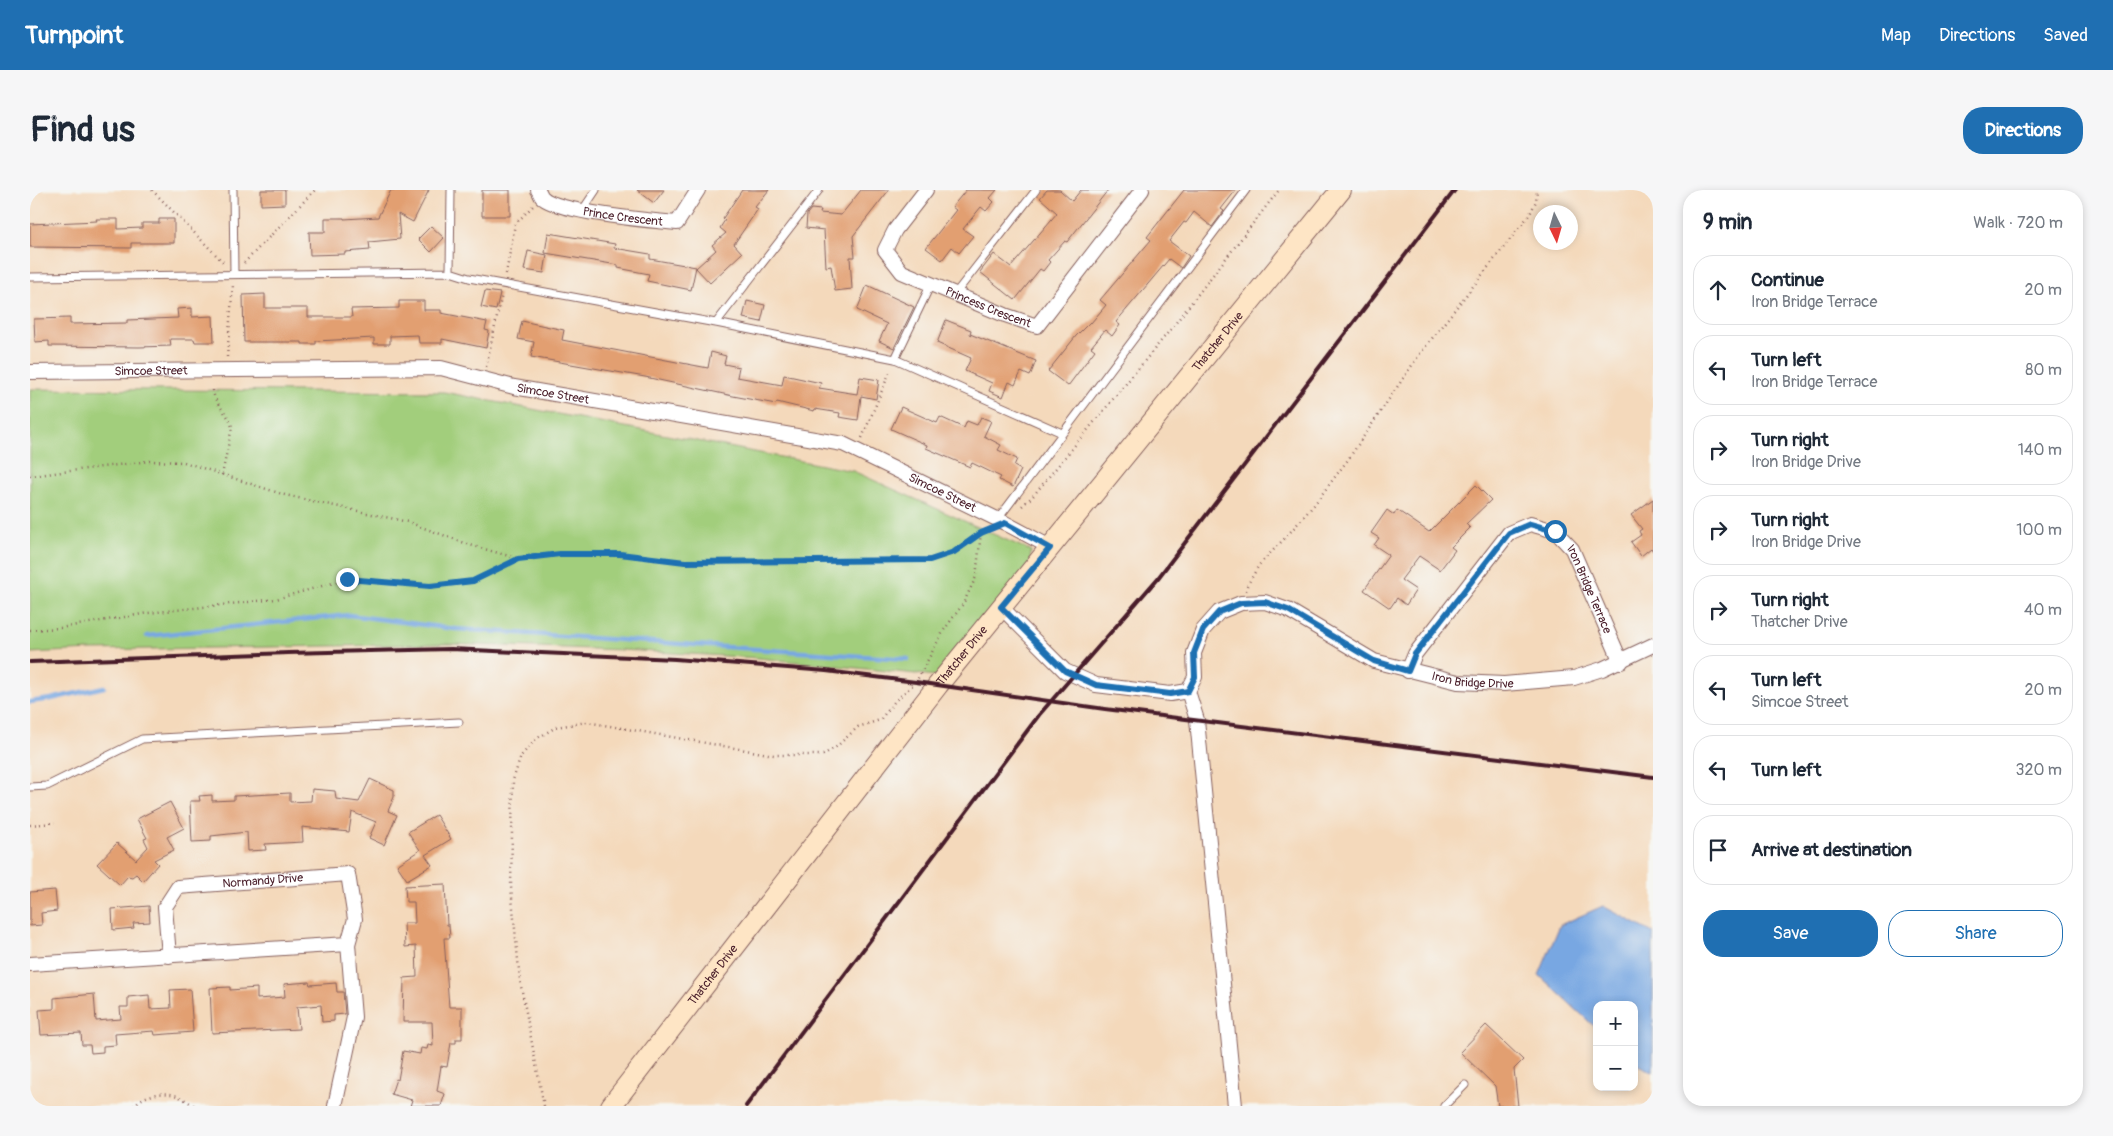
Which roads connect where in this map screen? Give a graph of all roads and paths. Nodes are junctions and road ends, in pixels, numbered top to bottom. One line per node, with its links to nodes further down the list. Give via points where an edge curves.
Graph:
1 (152, 190): 18 (path)
2 (233, 190): 18 (lane)
3 (315, 190): 18 (path)
4 (451, 190): 17 (lane)
5 (538, 190): 16 (street, Prince Crescent, via 551,202)
6 (596, 190): 16 (lane)
7 (698, 190): 16 (street, Prince Crescent, via 676,223)
8 (819, 190): 22 (lane)
9 (926, 190): 20 (street, Princess Crescent, via 895,230 885,250 902,272)
10 (1036, 190): 21 (lane)
11 (1142, 190): 21 (street, Princess Crescent, via 1037,326)
12 (1246, 190): 27 (lane)
13 (1280, 190): 31 (path, via 1033,496)
14 (1341, 190): 33 (main road, Thatcher Drive)
15 (1537, 190): 35 (path, via 1530,214 1419,355 1347,461 1286,538 1259,565 1246,586)
16 (582, 211)
17 (450, 272): 18 (lane); 22 (lane)
18 (234, 273): 19 (lane); 24 (path)
19 (30, 277)
20 (931, 284): 21 (street, Princess Crescent); 23 (lane)
21 (955, 294)
22 (716, 323): 23 (lane)
23 (895, 359): 27 (lane); 28 (path)
24 (226, 371): 25 (street, Simcoe Street); 28 (street, Simcoe Street, via 441,368 514,386 843,444)
25 (30, 372)
26 (213, 390): 29 (path, via 214,399 232,427)
27 (1062, 433): 31 (lane)
28 (857, 451): 31 (street, Simcoe Street)
29 (222, 475): 30 (path, via 184,462 150,461); 34 (path, via 285,495 408,522)
30 (30, 476)
31 (1001, 521): 32 (path); 33 (street, Simcoe Street)
32 (981, 533): 34 (path, via 954,552 930,560 685,562 620,554 560,554); 54 (path, via 976,577 916,682 880,720 858,727 823,755 774,755 587,722 556,727 536,738 521,756 513,780 511,887 520,981)
33 (1050, 548): 36 (main road, Thatcher Drive)
34 (518, 559): 37 (path, via 473,581 430,586 347,579 276,599)
35 (1245, 603): 40 (street, Iron Bridge Drive, via 1265,602 1288,610 1374,661); 41 (street, Iron Bridge Drive, via 1219,612 1203,630 1194,653 1195,677)
36 (1001, 607): 41 (street, via 1065,671 1096,685 1170,694); 55 (main road, Thatcher Drive)
37 (30, 630)
38 (1653, 645): 39 (street, Iron Bridge Drive)
39 (1621, 662): 40 (street, Iron Bridge Drive, via 1574,678 1504,684 1458,682); 40 (street, Iron Bridge Terrace, via 1572,550 1555,531 1530,524 1509,533 1415,654)
40 (1408, 671)
41 (1188, 691): 56 (street, via 1197,720)
42 (459, 722): 43 (lane, via 142,740 47,786)
43 (30, 787)
44 (55, 823): 45 (path)
45 (30, 825)
46 (348, 944): 47 (street); 47 (street, Normandy Drive, via 355,919 348,874 178,887 165,907); 53 (street, Normandy Drive, via 354,1017)
47 (169, 956): 48 (street)
48 (30, 964)
49 (1465, 1085): 50 (lane)
50 (1447, 1105)
51 (134, 1106): 52 (path, via 145,1098 171,1094)
52 (195, 1106)
53 (335, 1106)
54 (544, 1106)
55 (612, 1106)
56 (1236, 1106)

